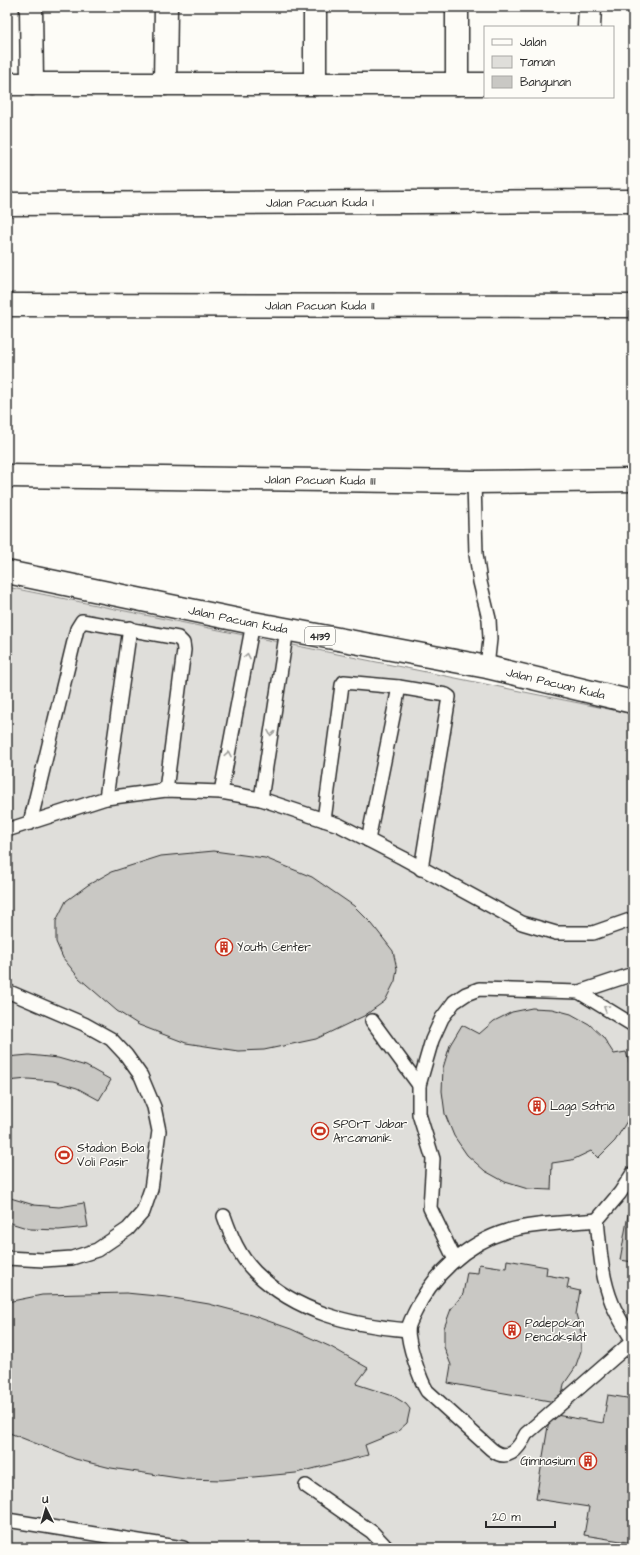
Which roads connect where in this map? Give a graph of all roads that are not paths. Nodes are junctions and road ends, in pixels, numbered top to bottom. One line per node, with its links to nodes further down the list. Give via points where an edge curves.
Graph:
1 (31, 7): 8 (street)
2 (166, 7): 9 (street)
3 (314, 7): 10 (street)
4 (456, 7): 11 (street)
5 (590, 7): 6 (street)
6 (590, 26)
7 (7, 84): 8 (street)
8 (32, 84): 9 (street)
9 (165, 84): 10 (street)
10 (315, 84): 11 (street)
11 (457, 84): 12 (street)
12 (484, 84)
13 (633, 201): 14 (street, Jalan Pacuan Kuda I)
14 (7, 204)
15 (7, 305): 16 (street, Jalan Pacuan Kuda II)
16 (633, 306)
17 (7, 476): 19 (street, Jalan Pacuan Kuda III)
18 (633, 480): 19 (street, Jalan Pacuan Kuda III)
19 (474, 482): 24 (lane, via 476,554 489,619)
20 (7, 572): 21 (street, Jalan Pacuan Kuda / 4139)
21 (254, 623): 23 (street, Jalan Pacuan Kuda / 4139); 28 (lane, one-way to 21)
22 (130, 628): 27 (lane, via 178,638 184,646); 29 (lane); 32 (lane, via 86,621 78,625)
23 (287, 629): 24 (street, Jalan Pacuan Kuda / 4139); 30 (lane, one-way to 30)
24 (487, 667): 26 (street, Jalan Pacuan Kuda / 4139)
25 (399, 687): 31 (lane, via 348,681 342,683); 34 (lane); 35 (lane, via 448,697)
26 (633, 702)
27 (166, 790): 28 (lane); 29 (lane)
28 (221, 792): 30 (lane)
29 (106, 798): 32 (lane)
30 (261, 799): 31 (lane)
31 (324, 820): 34 (lane)
32 (30, 823): 33 (lane)
33 (7, 830)
34 (368, 840): 35 (lane)
35 (421, 869): 36 (lane, via 522,923 556,933 593,933)
36 (633, 919)
37 (633, 974): 39 (lane)
38 (7, 991): 46 (lane, via 84,1024 111,1039 141,1076 154,1107 159,1131 151,1189 143,1212 128,1228 97,1250 72,1258)
39 (579, 992): 41 (lane, one-way to 39); 42 (lane, via 479,989 466,994 454,1002 442,1018)
40 (372, 1021): 42 (lane)
41 (633, 1025)
42 (418, 1084): 47 (lane, via 419,1114 433,1159 430,1208)
43 (633, 1173): 45 (lane)
44 (224, 1216): 48 (lane, via 232,1238 254,1271 292,1300 342,1320 370,1327)
45 (597, 1220): 47 (lane, via 507,1231 483,1241); 49 (lane, via 601,1266 606,1287 612,1304)
46 (7, 1258)
47 (454, 1260): 48 (lane, via 423,1297)
48 (408, 1330): 49 (lane, via 420,1380 427,1391 498,1454 504,1456 520,1446 526,1434)
49 (633, 1341)
50 (306, 1486): 53 (lane, via 372,1532)
51 (7, 1520): 52 (lane)
52 (182, 1548)
53 (387, 1548)

